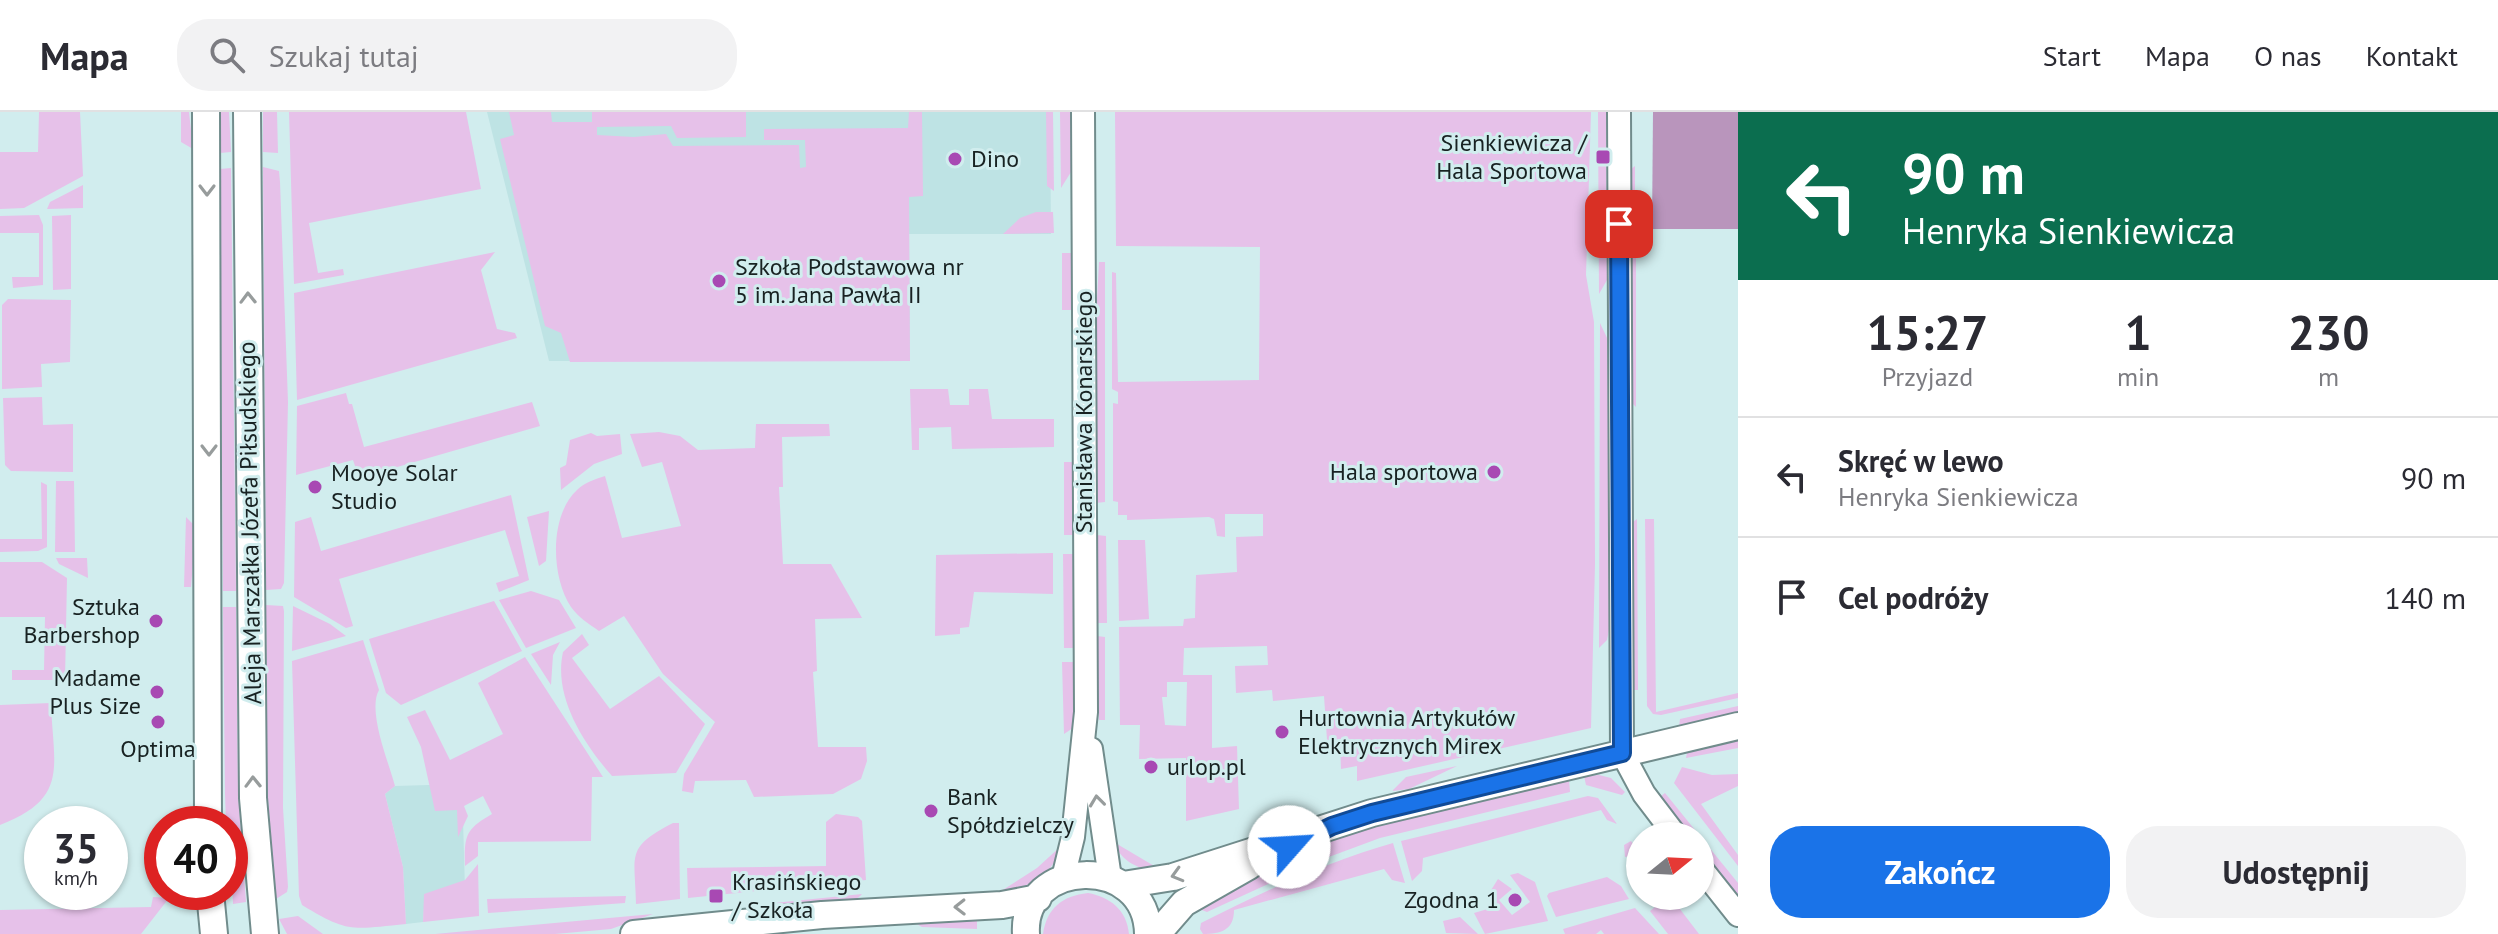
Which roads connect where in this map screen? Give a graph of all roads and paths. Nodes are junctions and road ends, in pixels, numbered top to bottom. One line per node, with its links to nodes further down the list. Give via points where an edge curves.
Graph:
1 (206, 112): 8 (street, Aleja Marszałka Józefa Piłsudskiego, one-way to 8)
2 (247, 112): 18 (street, Aleja Marszałka Józefa Piłsudskiego, one-way to 2, via 253,798)
3 (1083, 112): 5 (street, Stanisława Konarskiego)
4 (1619, 112): 7 (street)
5 (1086, 712): 11 (street, Stanisława Konarskiego, via 1073,837); 12 (street, Stanisława Konarskiego, one-way to 5)
6 (1738, 726): 7 (street)
7 (1622, 753): 9 (street); 10 (street)
8 (208, 806)
9 (1665, 822)
10 (1332, 826): 12 (street, one-way to 12, via 1173,877); 22 (street, via 1184,903)
11 (1063, 878): 12 (street, via 1094,874); 14 (street)
12 (1116, 882): 21 (street, via 1143,911)
13 (1714, 885): 16 (street)
14 (1038, 898): 19 (street, one-way to 19, via 984,907 822,915); 20 (street)
15 (212, 910): 17 (street)
16 (1738, 915)
17 (214, 934)
18 (265, 934)
19 (634, 934)
20 (1026, 934)
21 (1148, 934)
22 (1157, 934)

